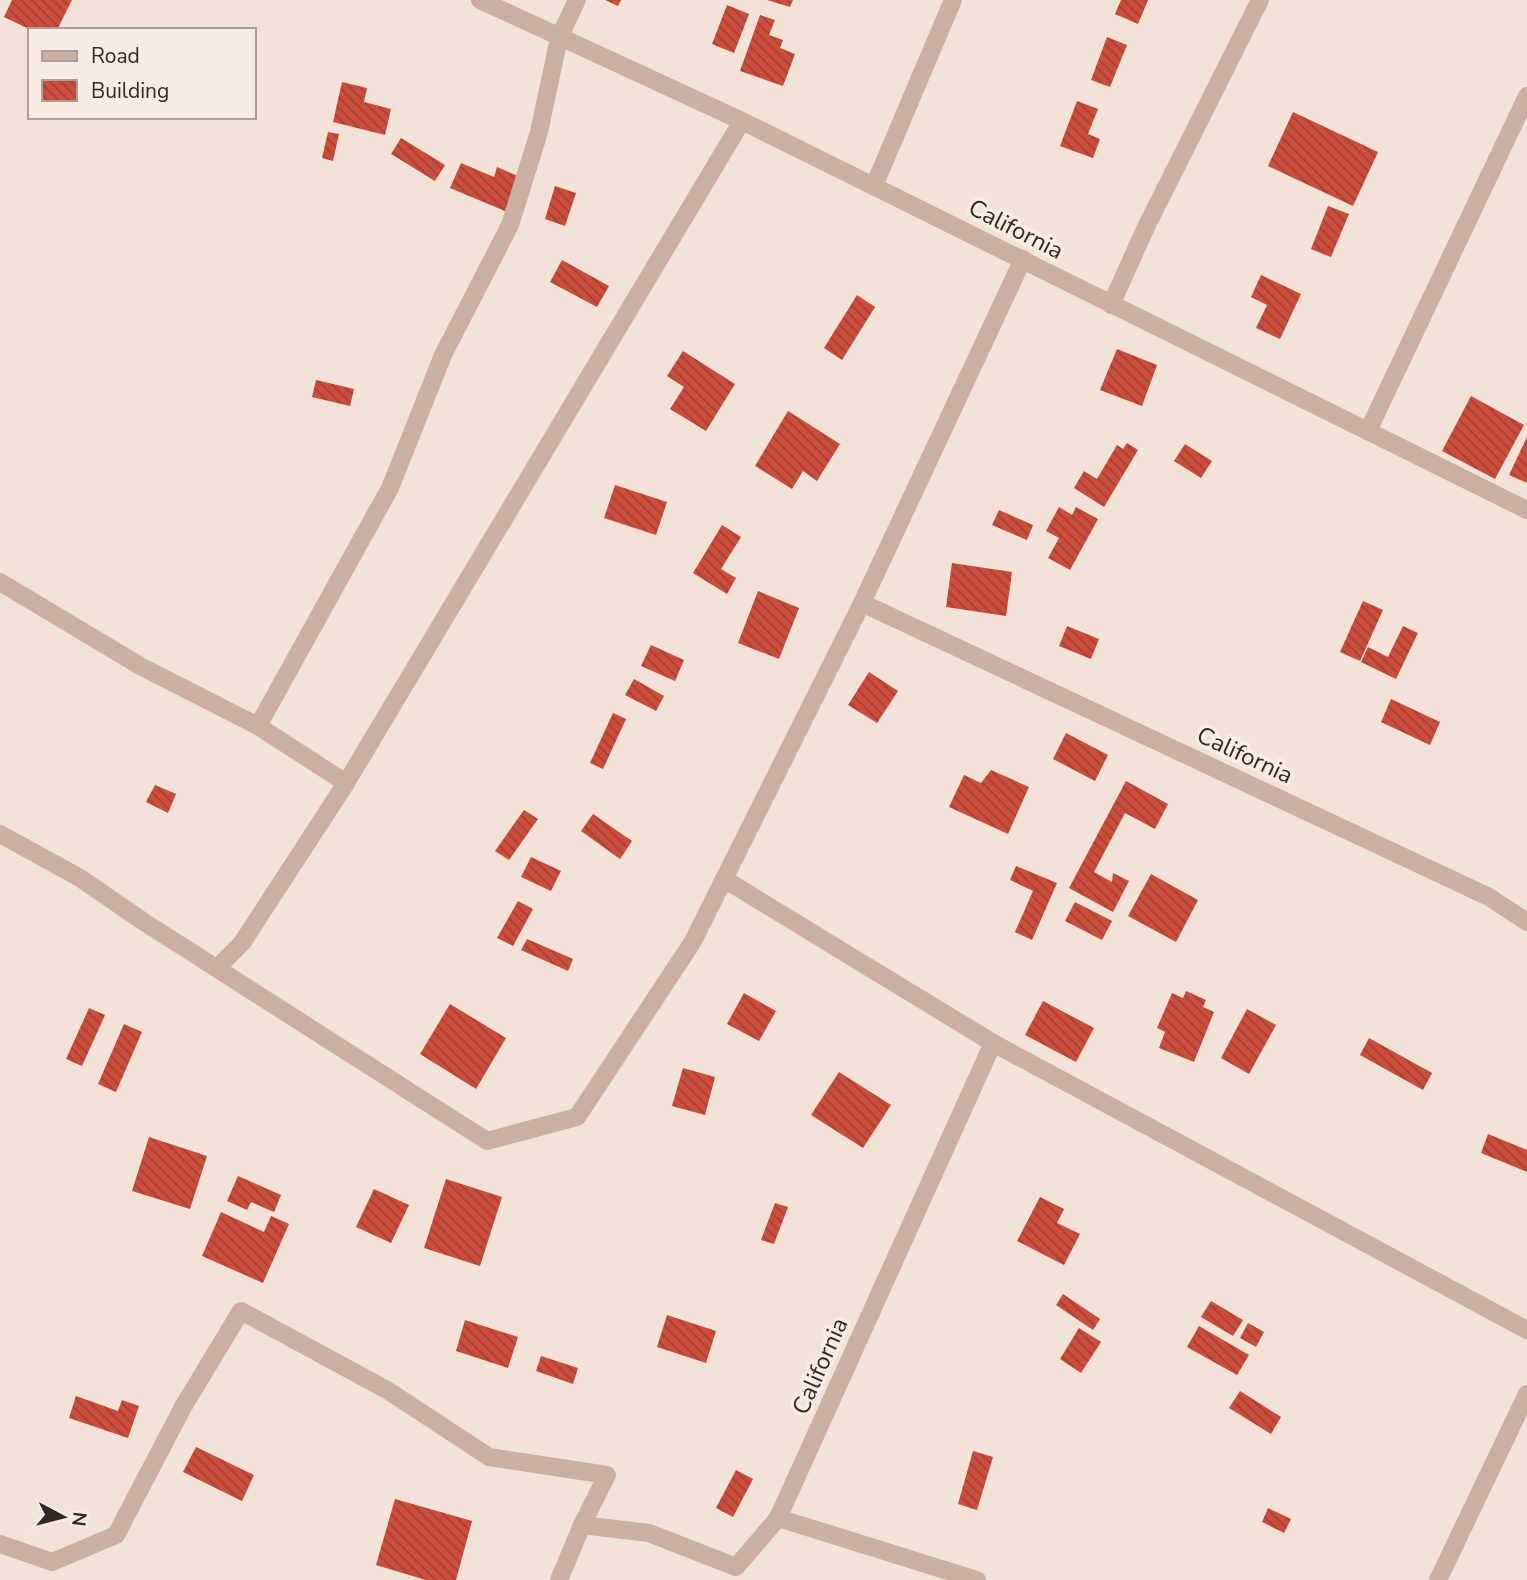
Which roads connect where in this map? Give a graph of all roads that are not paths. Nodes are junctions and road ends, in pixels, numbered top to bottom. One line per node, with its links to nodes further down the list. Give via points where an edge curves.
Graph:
1 (480, 0): 5 (street, California)
2 (577, 0): 5 (street)
3 (953, 0): 8 (street)
4 (1260, 0): 10 (street)
5 (559, 38): 7 (street, California); 15 (street, via 539,132 510,225 443,355 390,488)
6 (1527, 96): 11 (street)
7 (742, 121): 8 (street, California); 16 (street)
8 (874, 186): 9 (street, California)
9 (1023, 259): 10 (street, California); 14 (street)
10 (1111, 305): 11 (street, California)
11 (1368, 431): 12 (street, California)
12 (1527, 510)
13 (0, 582): 15 (street, via 142,667)
14 (862, 603): 18 (street); 19 (street, California, via 1489,897)
15 (258, 726): 16 (street)
16 (346, 783): 20 (street, via 242,943)
17 (0, 834): 20 (street, via 80,878)
18 (724, 879): 20 (street, via 692,943 577,1117 487,1141); 21 (street)
19 (1527, 922)
20 (217, 968)
21 (993, 1043): 22 (street); 24 (street, California)
22 (1527, 1330)
23 (1527, 1394): 29 (street)
24 (778, 1518): 25 (street, California, via 736,1567 649,1533); 28 (street)
25 (582, 1525): 26 (street, via 607,1475 489,1457 387,1390 241,1311 116,1535 52,1562); 27 (street)
26 (0, 1544)
27 (559, 1580)
28 (977, 1580)
29 (1438, 1580)

